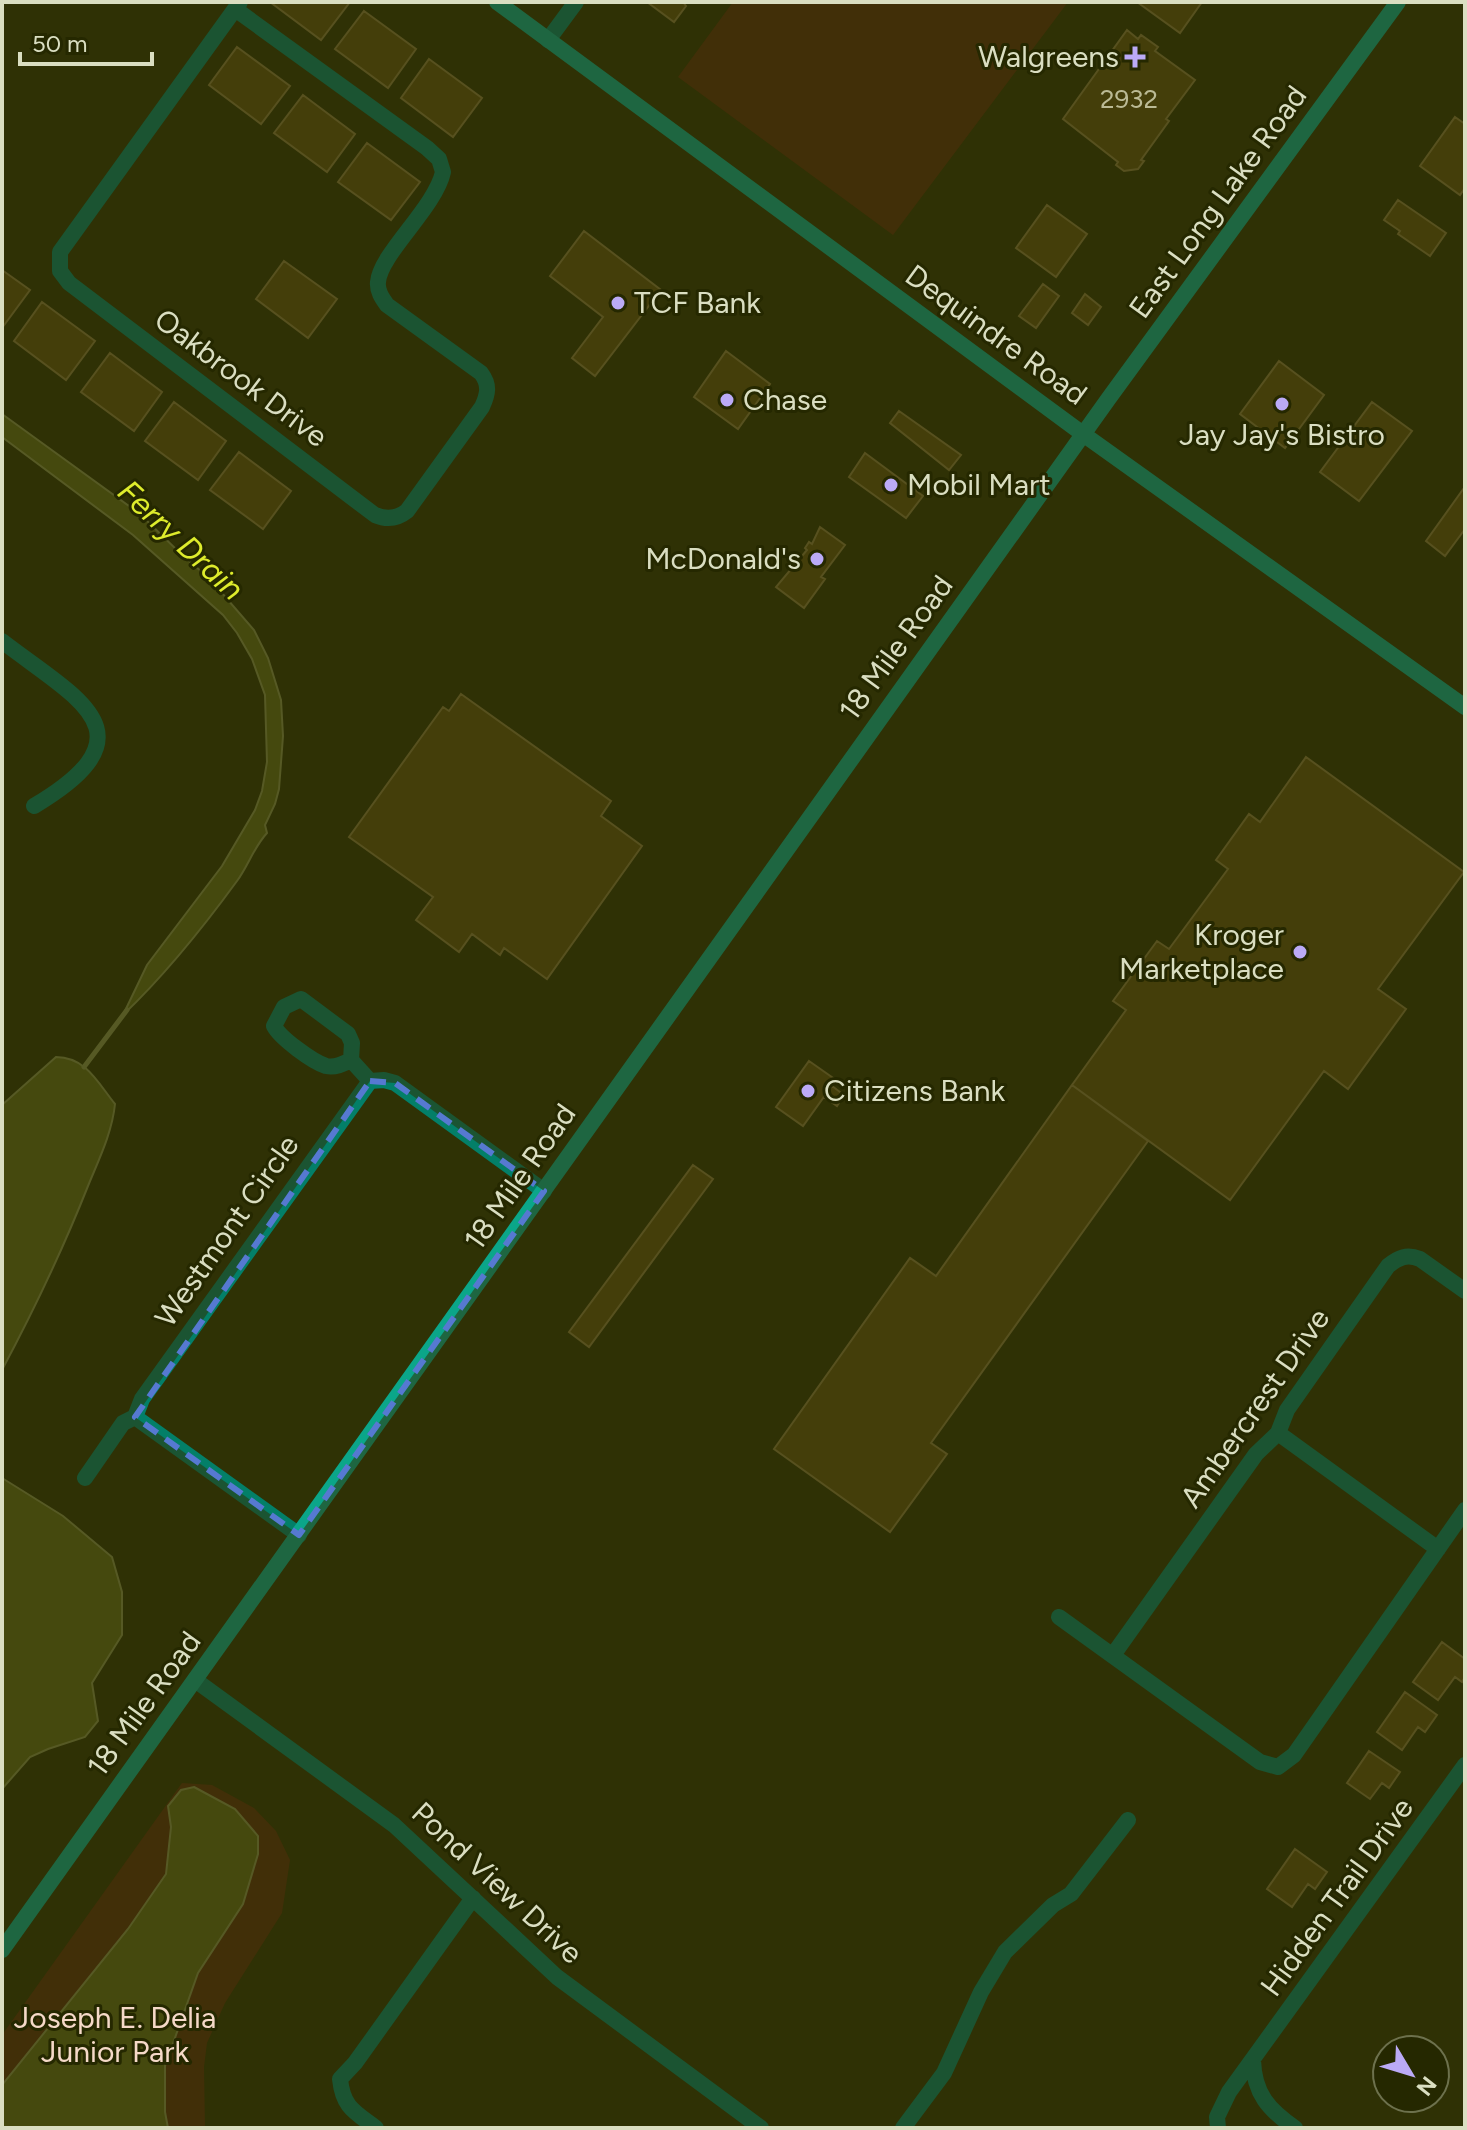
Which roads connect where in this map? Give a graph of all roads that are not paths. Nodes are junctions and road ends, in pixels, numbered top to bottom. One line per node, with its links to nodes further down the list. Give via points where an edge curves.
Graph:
1 (497, 2): 5 (main road, Dequindre Road)
2 (576, 2): 5 (street)
3 (1398, 2): 6 (main road, East Long Lake Road)
4 (238, 6): 4 (street, Oakbrook Drive, via 427,148 443,172 436,193 383,267 378,286 387,305 481,373 488,389 482,407 407,511 393,518 375,515 60,271 60,252)
5 (548, 40): 6 (main road, Dequindre Road)
6 (1083, 434): 8 (main road, Dequindre Road); 12 (main road, 18 Mile Road)
7 (2, 641): 9 (street, via 80,700 98,729 92,758 60,791)
8 (1465, 707)
9 (34, 806)
10 (351, 1060): 10 (street, via 348,1034 301,999 284,1007 274,1026 278,1034 322,1065); 11 (street)
11 (370, 1081): 12 (street, via 395,1083); 14 (street, Westmont Circle, via 142,1399)
12 (544, 1191): 18 (main road, 18 Mile Road)
13 (1465, 1291): 15 (street, Ambercrest Drive, via 1420,1259 1394,1260 1287,1410)
14 (135, 1417): 16 (street, Westmont Circle, via 123,1423); 18 (street)
15 (1278, 1433): 19 (street); 21 (street, Ambercrest Drive, via 1256,1454)
16 (85, 1478)
17 (1465, 1510): 19 (street)
18 (299, 1535): 22 (main road, 18 Mile Road)
19 (1438, 1549): 21 (street, via 1294,1755 1278,1767 1260,1762)
20 (1059, 1617): 21 (street)
21 (1113, 1655)
22 (195, 1680): 25 (street, Pond View Drive, via 394,1825); 26 (main road, 18 Mile Road)
23 (1465, 1765): 27 (street, Hidden Trail Drive)
24 (1128, 1820): 31 (street, via 1071,1894 1005,1952 944,2073)
25 (473, 1898): 29 (street, via 340,2079 347,2106); 30 (street, Pond View Drive, via 572,1990)
26 (2, 1950)
27 (1253, 2060): 28 (street, via 1253,2077 1264,2102); 32 (street, Hidden Trail Drive, via 1221,2105)
28 (1292, 2127)
29 (376, 2128)
30 (761, 2128)
31 (903, 2128)
32 (1218, 2128)

